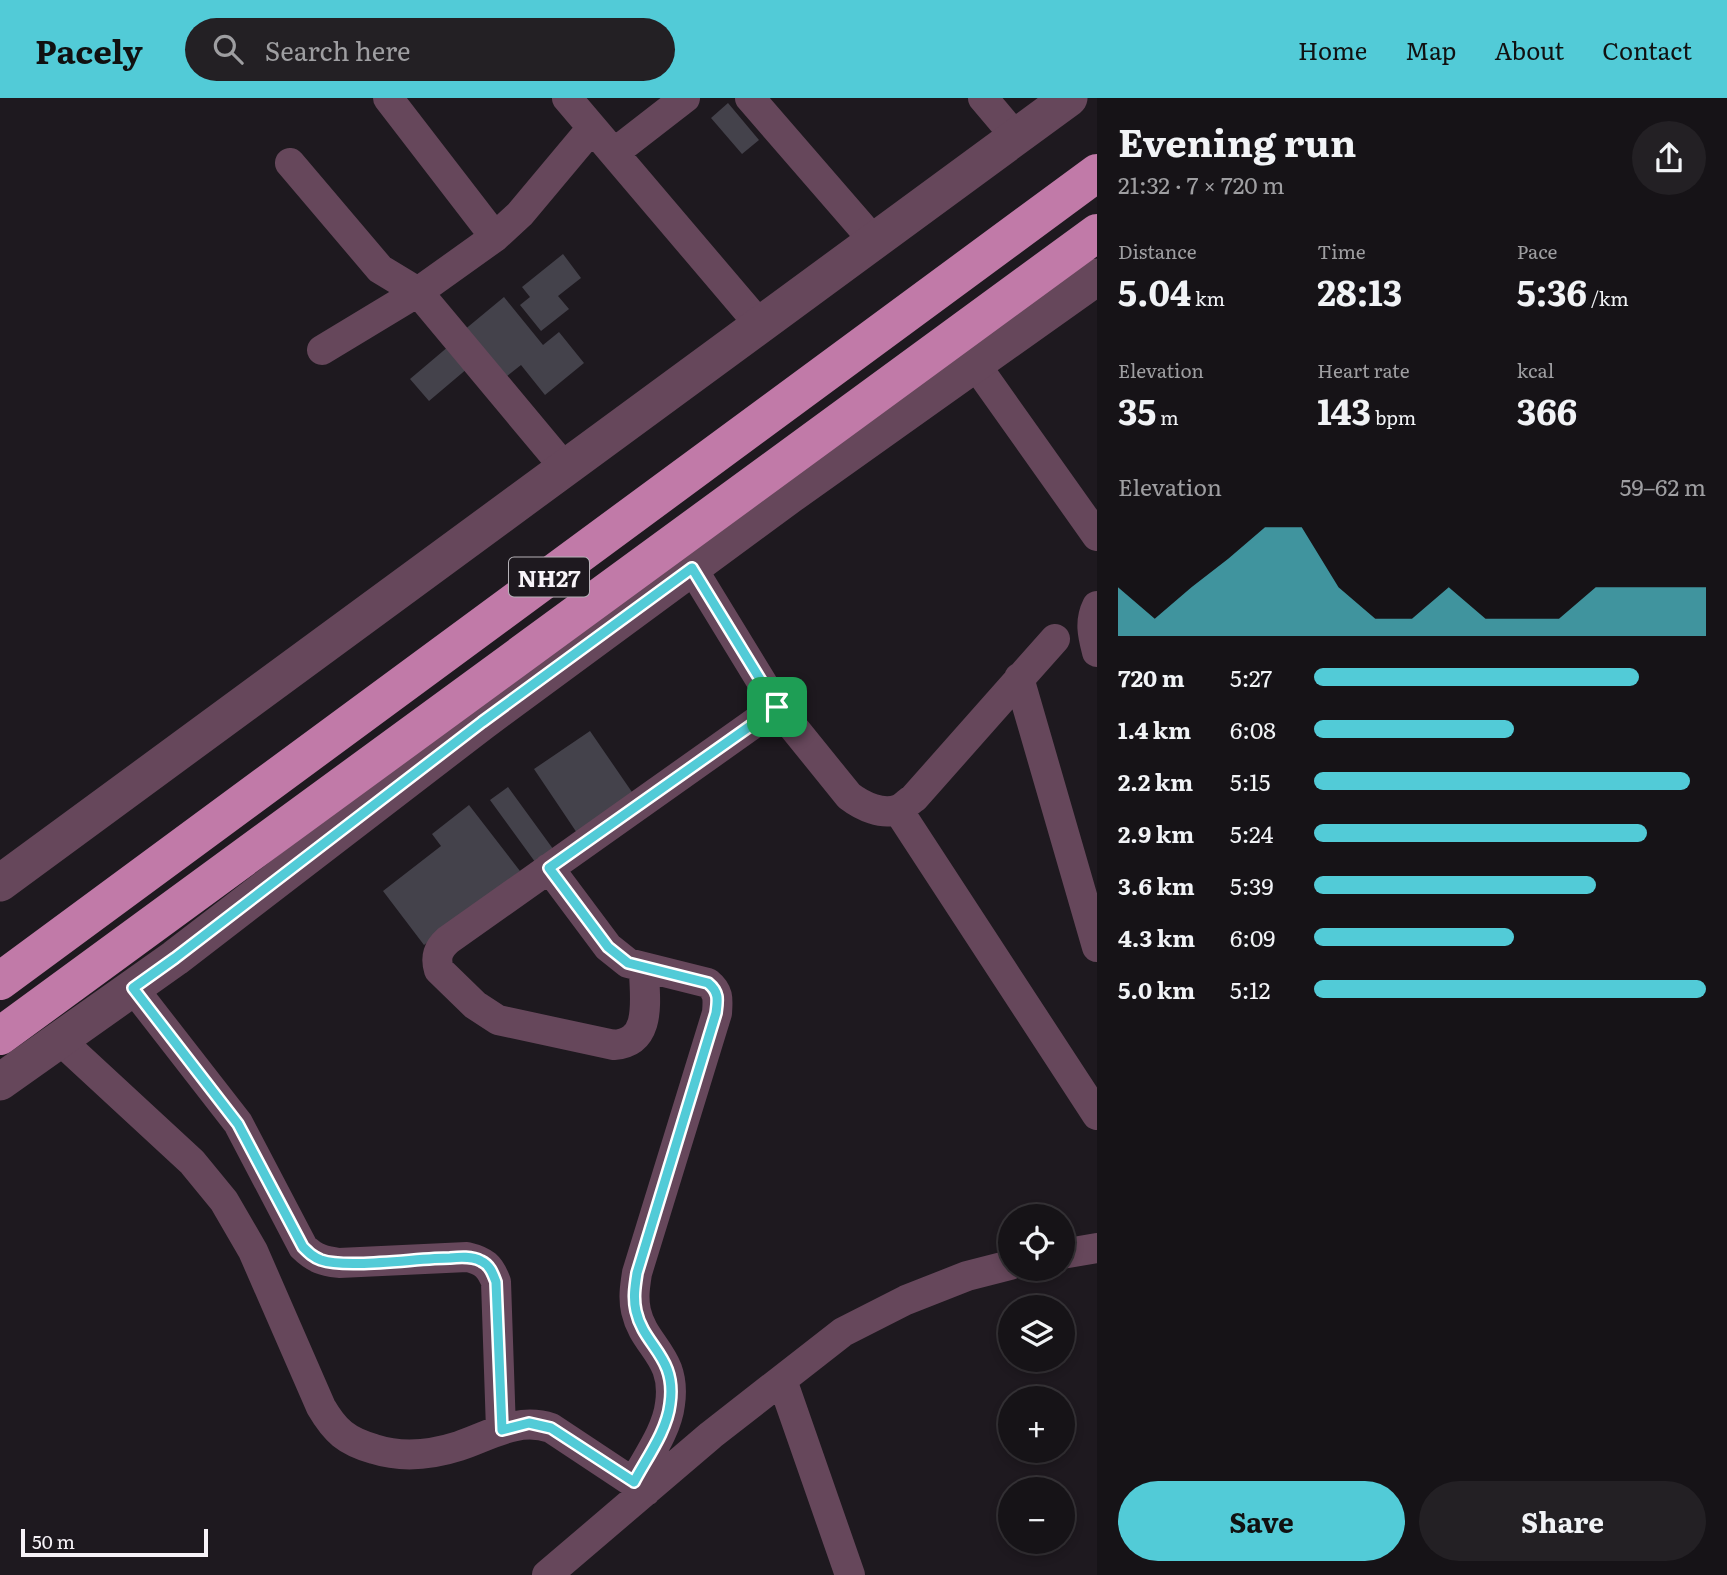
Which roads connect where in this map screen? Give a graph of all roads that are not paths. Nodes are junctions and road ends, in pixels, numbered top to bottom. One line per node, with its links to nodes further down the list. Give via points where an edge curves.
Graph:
1 (388, 98): 13 (street)
2 (567, 98): 7 (street)
3 (685, 98): 9 (street)
4 (750, 98): 14 (street)
5 (983, 98): 8 (street)
6 (1069, 98): 8 (street)
7 (592, 128): 9 (street); 13 (street)
8 (1016, 137): 14 (street)
9 (614, 153): 17 (street)
10 (289, 163): 16 (street, via 380,269)
11 (1097, 173): 33 (highway, NH27)
12 (1097, 233): 35 (highway, NH27)
13 (495, 237): 16 (street)
14 (874, 241): 17 (street)
15 (1097, 277): 19 (street)
16 (418, 292): 18 (street); 20 (street)
17 (760, 325): 20 (street)
18 (322, 349)
19 (975, 364): 21 (street); 22 (street)
20 (565, 468): 30 (street)
21 (1094, 529)
22 (692, 568): 27 (street); 34 (street)
23 (1097, 606): 25 (street, via 1093,625)
24 (1055, 639): 26 (street)
25 (1097, 652)
26 (1019, 678): 28 (street, via 914,798); 31 (street)
27 (777, 707): 28 (street, via 849,796 860,805); 29 (street)
28 (898, 810): 38 (street)
29 (549, 868): 32 (street, via 608,947 628,963); 32 (street, via 441,946 439,970 498,1020 614,1045 630,1042 639,1034)
30 (0, 883)
31 (1097, 947)
32 (645, 968): 44 (street, via 708,983 718,998 637,1273 636,1312 672,1386 670,1407)
33 (0, 981)
34 (133, 988): 36 (street); 43 (street, via 238,1124 311,1255 340,1263 467,1257 490,1268 496,1282)
35 (0, 1036)
36 (60, 1040): 37 (street); 43 (street, via 192,1162 224,1201 253,1251 333,1426 361,1446 400,1455 435,1452)
37 (0, 1082)
38 (1097, 1115)
39 (1097, 1248): 40 (street)
40 (1075, 1252)
41 (998, 1268): 42 (street, via 906,1300 843,1332)
42 (782, 1380): 44 (street); 46 (street)
43 (502, 1430): 44 (street, via 529,1423 551,1428)
44 (640, 1486): 45 (street)
45 (547, 1575)
46 (850, 1575)

